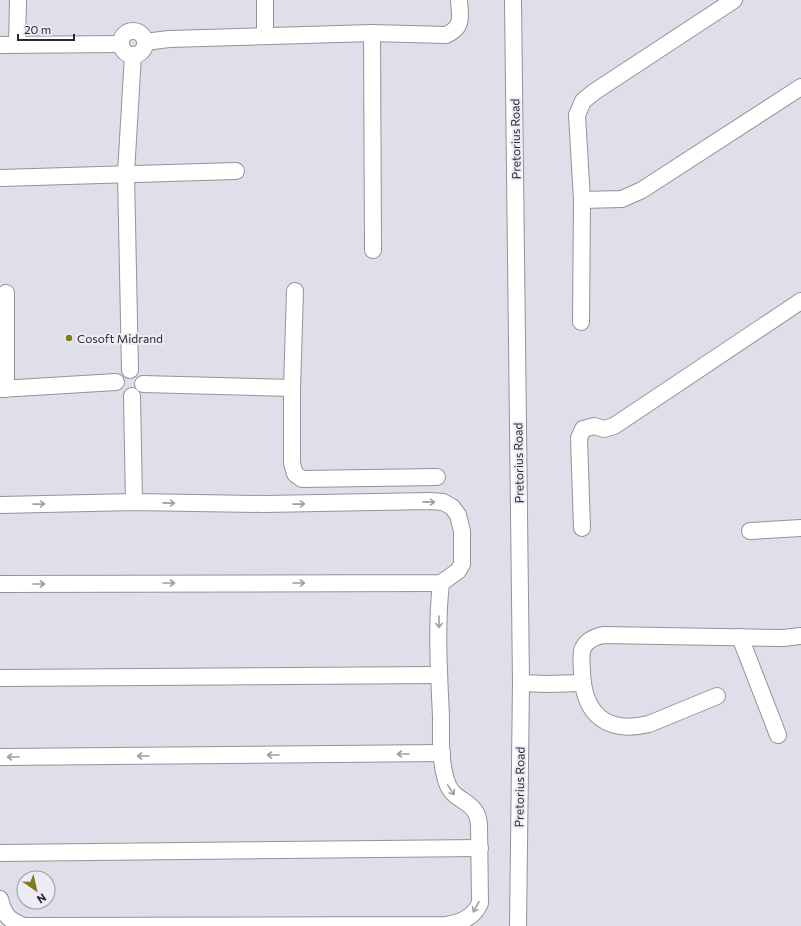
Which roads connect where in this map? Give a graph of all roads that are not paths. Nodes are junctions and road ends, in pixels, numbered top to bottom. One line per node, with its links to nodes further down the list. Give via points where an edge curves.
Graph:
1 (18, 0): 10 (street)
2 (265, 0): 7 (street)
3 (459, 0): 6 (street, via 460,22 453,32 446,35)
4 (513, 0): 41 (street, Pretorius Road)
5 (734, 0): 17 (street, via 583,101 576,115)
6 (372, 33): 7 (street); 18 (street)
7 (265, 36): 8 (street)
8 (145, 42): 11 (street, via 140,33 129,31 121,38); 12 (street, via 141,52)
9 (0, 44): 10 (street)
10 (17, 44): 11 (street)
11 (120, 44): 12 (street, via 126,53)
12 (133, 55): 15 (street)
13 (801, 87): 17 (street, via 642,190 622,199)
14 (236, 171): 15 (street)
15 (126, 173): 16 (street); 23 (street)
16 (0, 178)
17 (582, 200): 22 (street)
18 (374, 250)
19 (295, 291): 26 (street)
20 (6, 293): 27 (street)
21 (801, 301): 32 (street, via 614,426 584,429 580,438)
22 (581, 322)
23 (130, 370): 24 (street, via 122,372); 25 (street, via 138,373)
24 (116, 382): 27 (street); 28 (street, via 120,393)
25 (143, 384): 26 (street); 28 (street, via 137,394)
26 (292, 388): 29 (street, via 292,464 293,472 297,476 302,479)
27 (3, 389)
28 (132, 396): 30 (street)
29 (437, 478)
30 (134, 502): 31 (street, one-way to 30); 35 (street, one-way to 35, via 443,502 452,507 461,523 463,560 458,571)
31 (0, 505)
32 (582, 528)
33 (801, 528): 34 (street)
34 (750, 531)
35 (441, 583): 36 (street, one-way to 35); 39 (street, one-way to 39)
36 (0, 584)
37 (801, 636): 38 (street)
38 (740, 637): 42 (street, via 596,636 588,641 582,650); 44 (street)
39 (439, 675): 40 (street); 45 (street)
40 (0, 678)
41 (521, 683): 42 (street); 50 (street, Pretorius Road)
42 (582, 683): 43 (street, via 587,702 601,720 626,727 649,724)
43 (717, 696)
44 (778, 735)
45 (442, 753): 46 (street, one-way to 46); 47 (street, one-way to 47, via 443,770 450,791 476,814)
46 (0, 757)
47 (480, 848): 48 (street); 49 (street, one-way to 49, via 480,903 462,922 446,925 24,926 6,917)
48 (0, 853)
49 (0, 899)
50 (518, 926)

